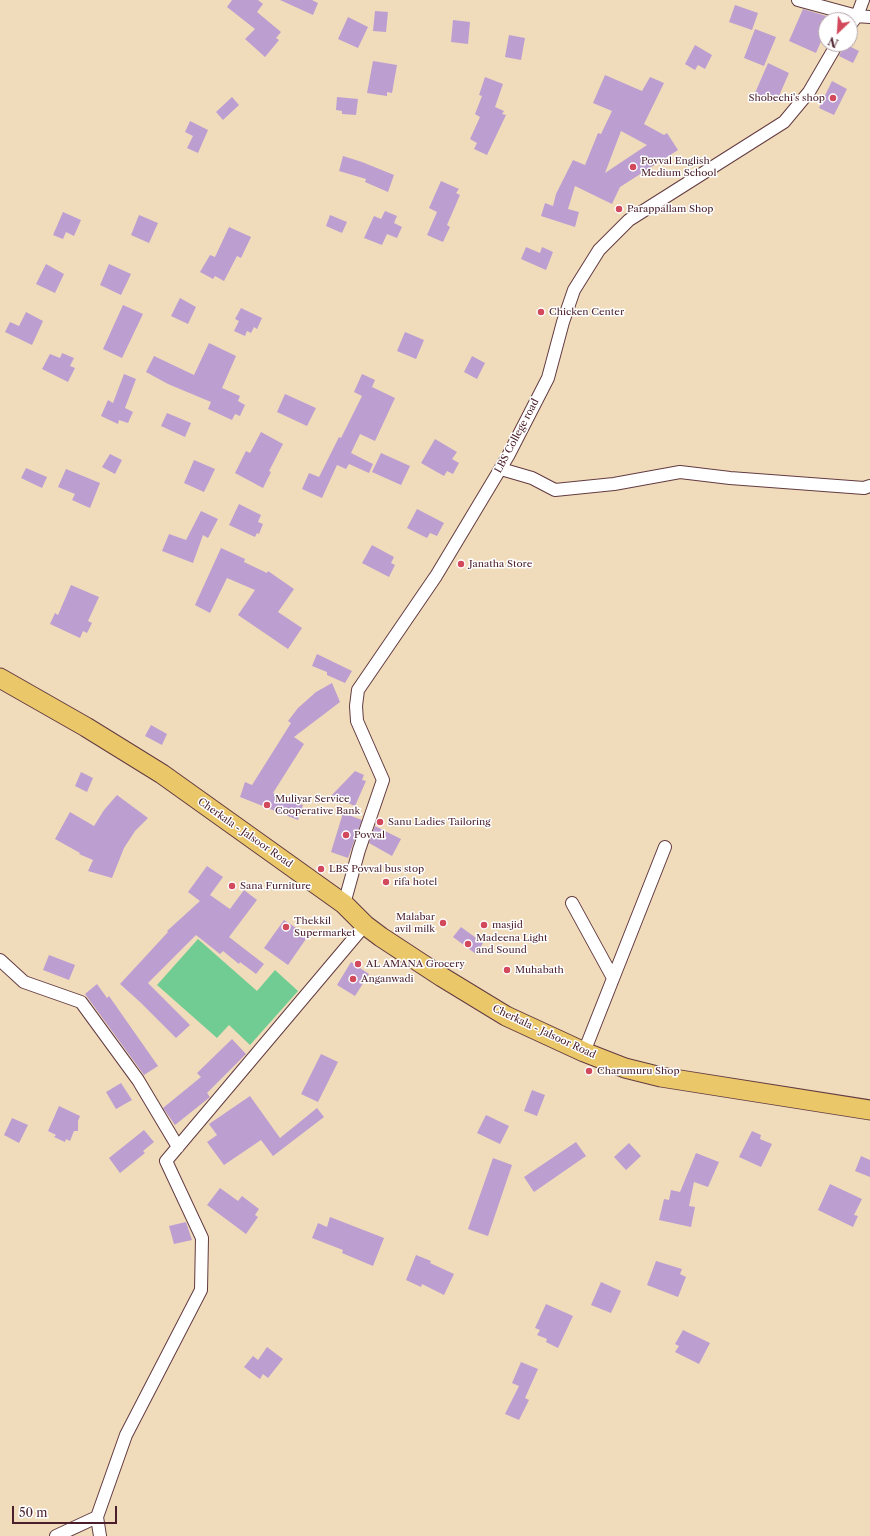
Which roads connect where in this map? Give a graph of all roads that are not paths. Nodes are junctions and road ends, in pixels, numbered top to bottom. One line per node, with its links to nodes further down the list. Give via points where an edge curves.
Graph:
1 (798, 0): 3 (street)
2 (863, 0): 4 (street)
3 (830, 12)
4 (858, 12)
5 (870, 17): 6 (street)
6 (858, 20)
7 (832, 52): 8 (street, LBS College road, via 809,92 784,122 628,220 599,250 574,290 548,378)
8 (501, 469): 9 (street, via 532,478 555,490 614,484 680,472 864,488); 13 (street, LBS College road, via 436,576 358,690 357,721 383,780)
9 (870, 486)
10 (0, 678): 13 (main road, Cherkala - Jalsoor Road, via 162,774)
11 (665, 847): 16 (street)
12 (572, 903): 16 (street)
13 (344, 904): 14 (main road, Cherkala - Jalsoor Road)
14 (365, 925): 17 (main road, Cherkala - Jalsoor Road, via 442,978 506,1016); 19 (street)
15 (0, 960): 19 (street, via 24,982 81,1002 138,1080)
16 (614, 978): 17 (street)
17 (584, 1052): 18 (main road, Cherkala - Jalsoor Road, via 625,1068 661,1077)
18 (870, 1110)
19 (178, 1147): 20 (street, via 166,1162 202,1238 201,1290 126,1435)
20 (97, 1517): 21 (street); 22 (street)
21 (56, 1536)
22 (100, 1536)

